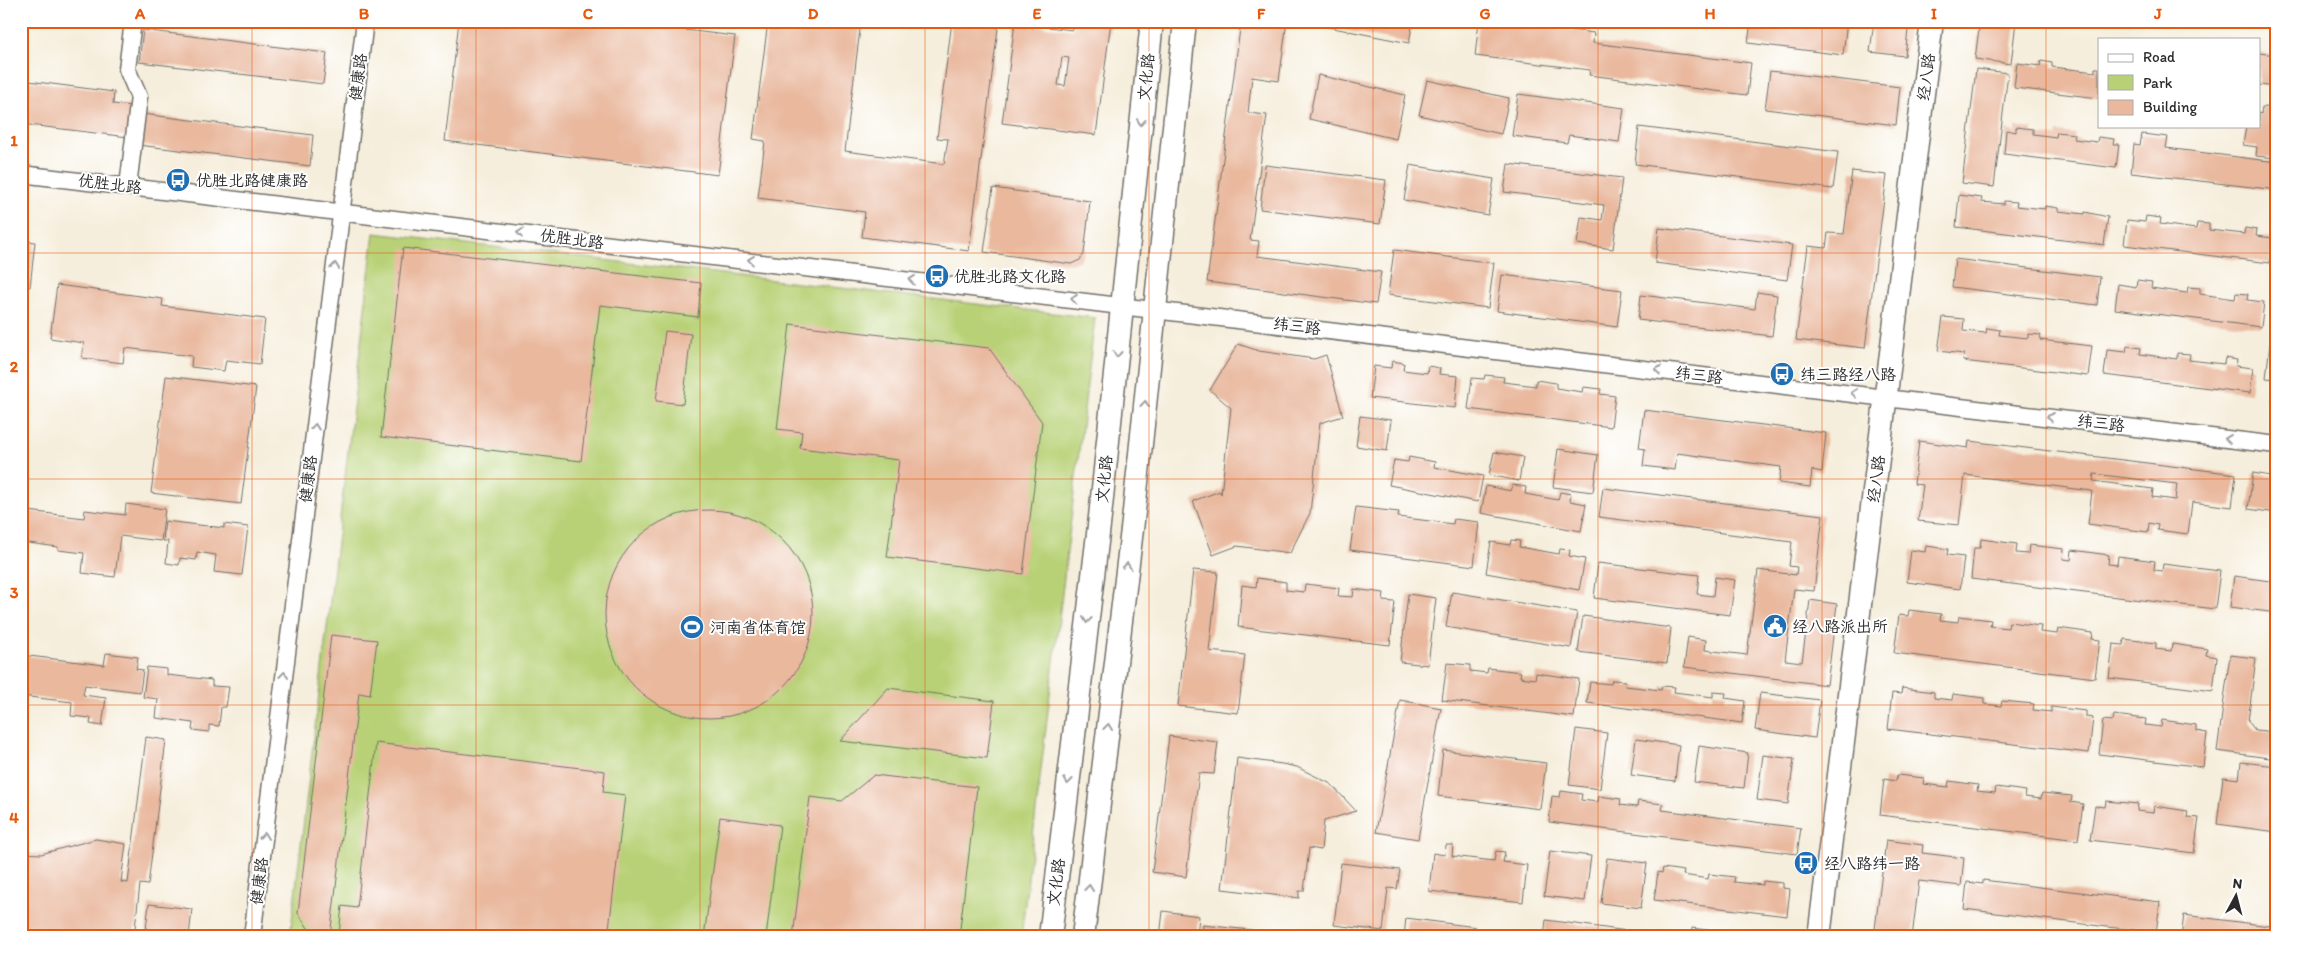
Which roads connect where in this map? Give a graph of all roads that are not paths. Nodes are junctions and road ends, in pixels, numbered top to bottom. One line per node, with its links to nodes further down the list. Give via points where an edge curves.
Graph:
1 (133, 21): 7 (street, via 127,69 139,97)
2 (365, 21): 8 (street, 健康路)
3 (1152, 21): 9 (main road, 文化路, one-way to 9)
4 (1185, 21): 10 (main road, 文化路)
5 (1932, 21): 11 (main road, 经八路)
6 (21, 174): 7 (street, 优胜北路)
7 (128, 186): 8 (street, 优胜北路)
8 (341, 211): 9 (street, 优胜北路, one-way to 8); 13 (street, 健康路, one-way to 8)
9 (1122, 305): 10 (street, 纬三路); 14 (main road, 文化路, one-way to 14)
10 (1155, 309): 11 (street, 纬三路, one-way to 10); 15 (main road, 文化路, one-way to 10)
11 (1886, 397): 12 (street, 纬三路, one-way to 11); 16 (main road, 经八路)
12 (2277, 445)
13 (252, 937)
14 (1050, 937)
15 (1083, 937)
16 (1819, 937)

